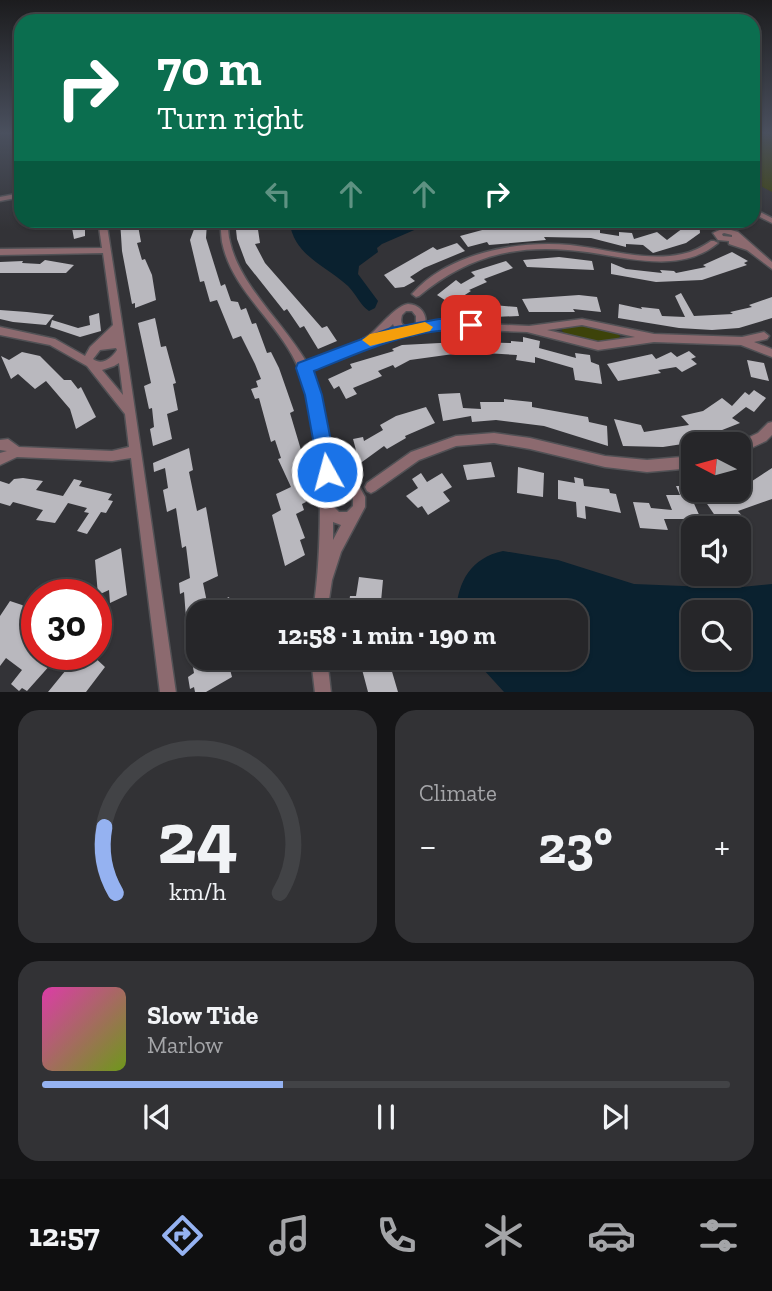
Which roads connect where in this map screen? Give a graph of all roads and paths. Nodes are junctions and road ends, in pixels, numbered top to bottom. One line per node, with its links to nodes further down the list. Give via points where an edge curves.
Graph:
1 (103, 228): 6 (street)
2 (224, 228): 32 (street, via 233,265)
3 (722, 228): 5 (street)
4 (722, 228): 5 (street)
5 (725, 237): 8 (street, via 750,248); 9 (street, via 696,254 671,260 564,247 509,249 455,266)
6 (107, 250): 7 (street); 14 (street)
7 (0, 252)
8 (772, 267)
9 (416, 294): 10 (street); 11 (street)
10 (415, 310): 11 (street); 12 (street)
11 (398, 314): 19 (street, via 399,327); 23 (street)
12 (424, 319): 15 (street); 17 (street)
13 (558, 324): 16 (street); 18 (street); 24 (street, via 557,334)
14 (118, 325): 27 (street); 28 (street)
15 (439, 325): 17 (street); 18 (street)
16 (613, 327): 22 (street); 26 (street, via 621,333)
17 (418, 329): 19 (street)
18 (527, 329): 24 (street)
19 (407, 330): 23 (street)
20 (0, 331): 29 (street)
21 (768, 336): 25 (street); 30 (street, via 763,345)
22 (654, 338): 25 (street); 26 (street)
23 (371, 339): 32 (street)
24 (562, 339): 26 (street, via 589,345)
25 (742, 341): 30 (street)
26 (621, 344)
27 (96, 347): 28 (street, via 115,342); 29 (street); 31 (street, via 89,356)
28 (121, 348): 31 (street, via 113,362); 33 (street)
29 (72, 351): 31 (street)
30 (771, 353)
31 (91, 364): 33 (street)
32 (304, 368): 41 (street, via 314,395)
33 (131, 412): 38 (street)
34 (772, 427): 35 (street)
35 (751, 442)
36 (0, 445): 37 (street, via 8,444)
37 (17, 452): 38 (street, via 112,456); 39 (street)
38 (133, 452): 49 (street)
39 (0, 459)
40 (681, 464): 43 (street, via 618,463 484,436 433,446)
41 (327, 472): 42 (street); 44 (street)
42 (348, 487): 43 (street); 44 (street, via 330,492); 45 (street, via 359,496)
43 (371, 487): 45 (street)
44 (326, 506): 45 (street, via 340,519); 46 (street)
45 (357, 509): 46 (street, via 335,549)
46 (325, 580): 47 (street)
47 (322, 600)
48 (320, 670): 50 (street)
49 (168, 692)
50 (323, 692)

